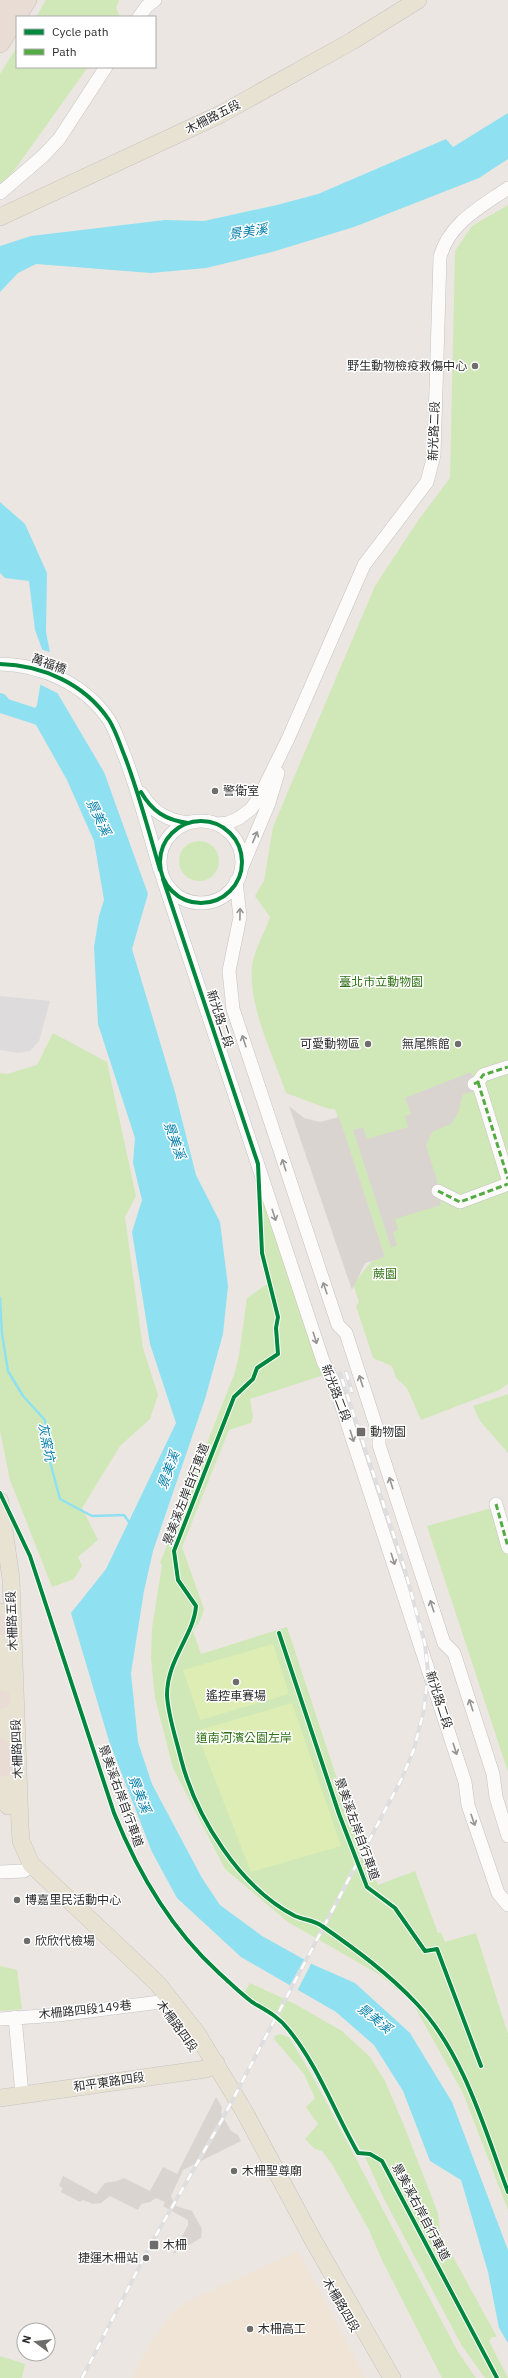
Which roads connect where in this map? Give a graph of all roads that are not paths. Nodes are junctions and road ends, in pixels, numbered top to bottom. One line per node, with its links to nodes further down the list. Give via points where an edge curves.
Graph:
1 (9, 0): 5 (highway)
2 (26, 0): 6 (highway)
3 (155, 0): 7 (street)
4 (418, 0): 13 (main road, 木柵路五段, via 352,41 221,114)
5 (0, 15)
6 (16, 16)
7 (140, 16)
8 (16, 17): 9 (highway)
9 (0, 43)
10 (105, 68): 12 (street, via 59,139)
11 (508, 188): 16 (street, 新光路二段, via 457,225 443,245 439,271 434,455 430,477 364,565)
12 (0, 193)
13 (0, 217)
14 (0, 664): 15 (street, 萬福橋, via 34,667 71,684 101,710)
15 (115, 733): 17 (street, 新光路二段)
16 (288, 739): 19 (street, 新光路二段, via 251,809 233,821); 21 (street, 新光路二段, one-way to 16, via 269,803)
17 (133, 779): 18 (street, 新光路二段, via 146,801 159,814); 20 (street, 新光路二段)
18 (188, 823): 19 (street, via 207,821); 20 (street, via 175,830 165,841 161,855)
19 (217, 824): 21 (street, via 229,832 238,844 241,858)
20 (162, 874): 21 (street, via 174,893 199,903 224,895); 39 (street, 新光路二段, one-way to 39, via 323,1361 334,1384 424,1654 465,1782 468,1805 498,1893)
21 (238, 877): 36 (street, 新光路二段, one-way to 21, via 496,1797 493,1774 454,1653 444,1643 379,1446 379,1435 346,1333 338,1325 233,1009 229,971 240,917)
22 (508, 1067): 23 (street, via 483,1075 476,1083)
23 (508, 1179)
24 (508, 1184): 25 (street, via 460,1202)
25 (438, 1191)
26 (0, 1501): 33 (main road, 木柵路五段, via 11,1579)
27 (496, 1504): 28 (street)
28 (508, 1547)
29 (0, 1558): 30 (main road, 木柵路五段)
30 (0, 1625): 31 (main road, 木柵路五段)
31 (0, 1672)
32 (0, 1676): 33 (main road)
33 (3, 1692): 35 (main road, 木柵路四段); 37 (main road, 木柵路四段, via 21,1841)
34 (0, 1748): 35 (highway)
35 (5, 1767): 37 (main road, 木柵路四段, via 13,1846)
36 (508, 1836)
37 (28, 1867): 38 (street); 40 (main road, 木柵路四段, via 150,1976)
38 (0, 1872)
39 (508, 1905)
40 (164, 1999): 41 (street, 木柵路四段149巷, via 58,2015); 43 (main road, 木柵路四段, via 196,2032)
41 (15, 2018): 42 (street, 木柵路四段149巷); 44 (street)
42 (0, 2019)
43 (211, 2066): 44 (main road, 和平東路四段); 46 (main road, 木柵路四段)
44 (22, 2094): 45 (main road, 和平東路四段)
45 (0, 2098)
46 (252, 2140): 47 (main road, 木柵路四段); 48 (main road, 木柵路四段)
47 (382, 2378)
48 (392, 2378)

